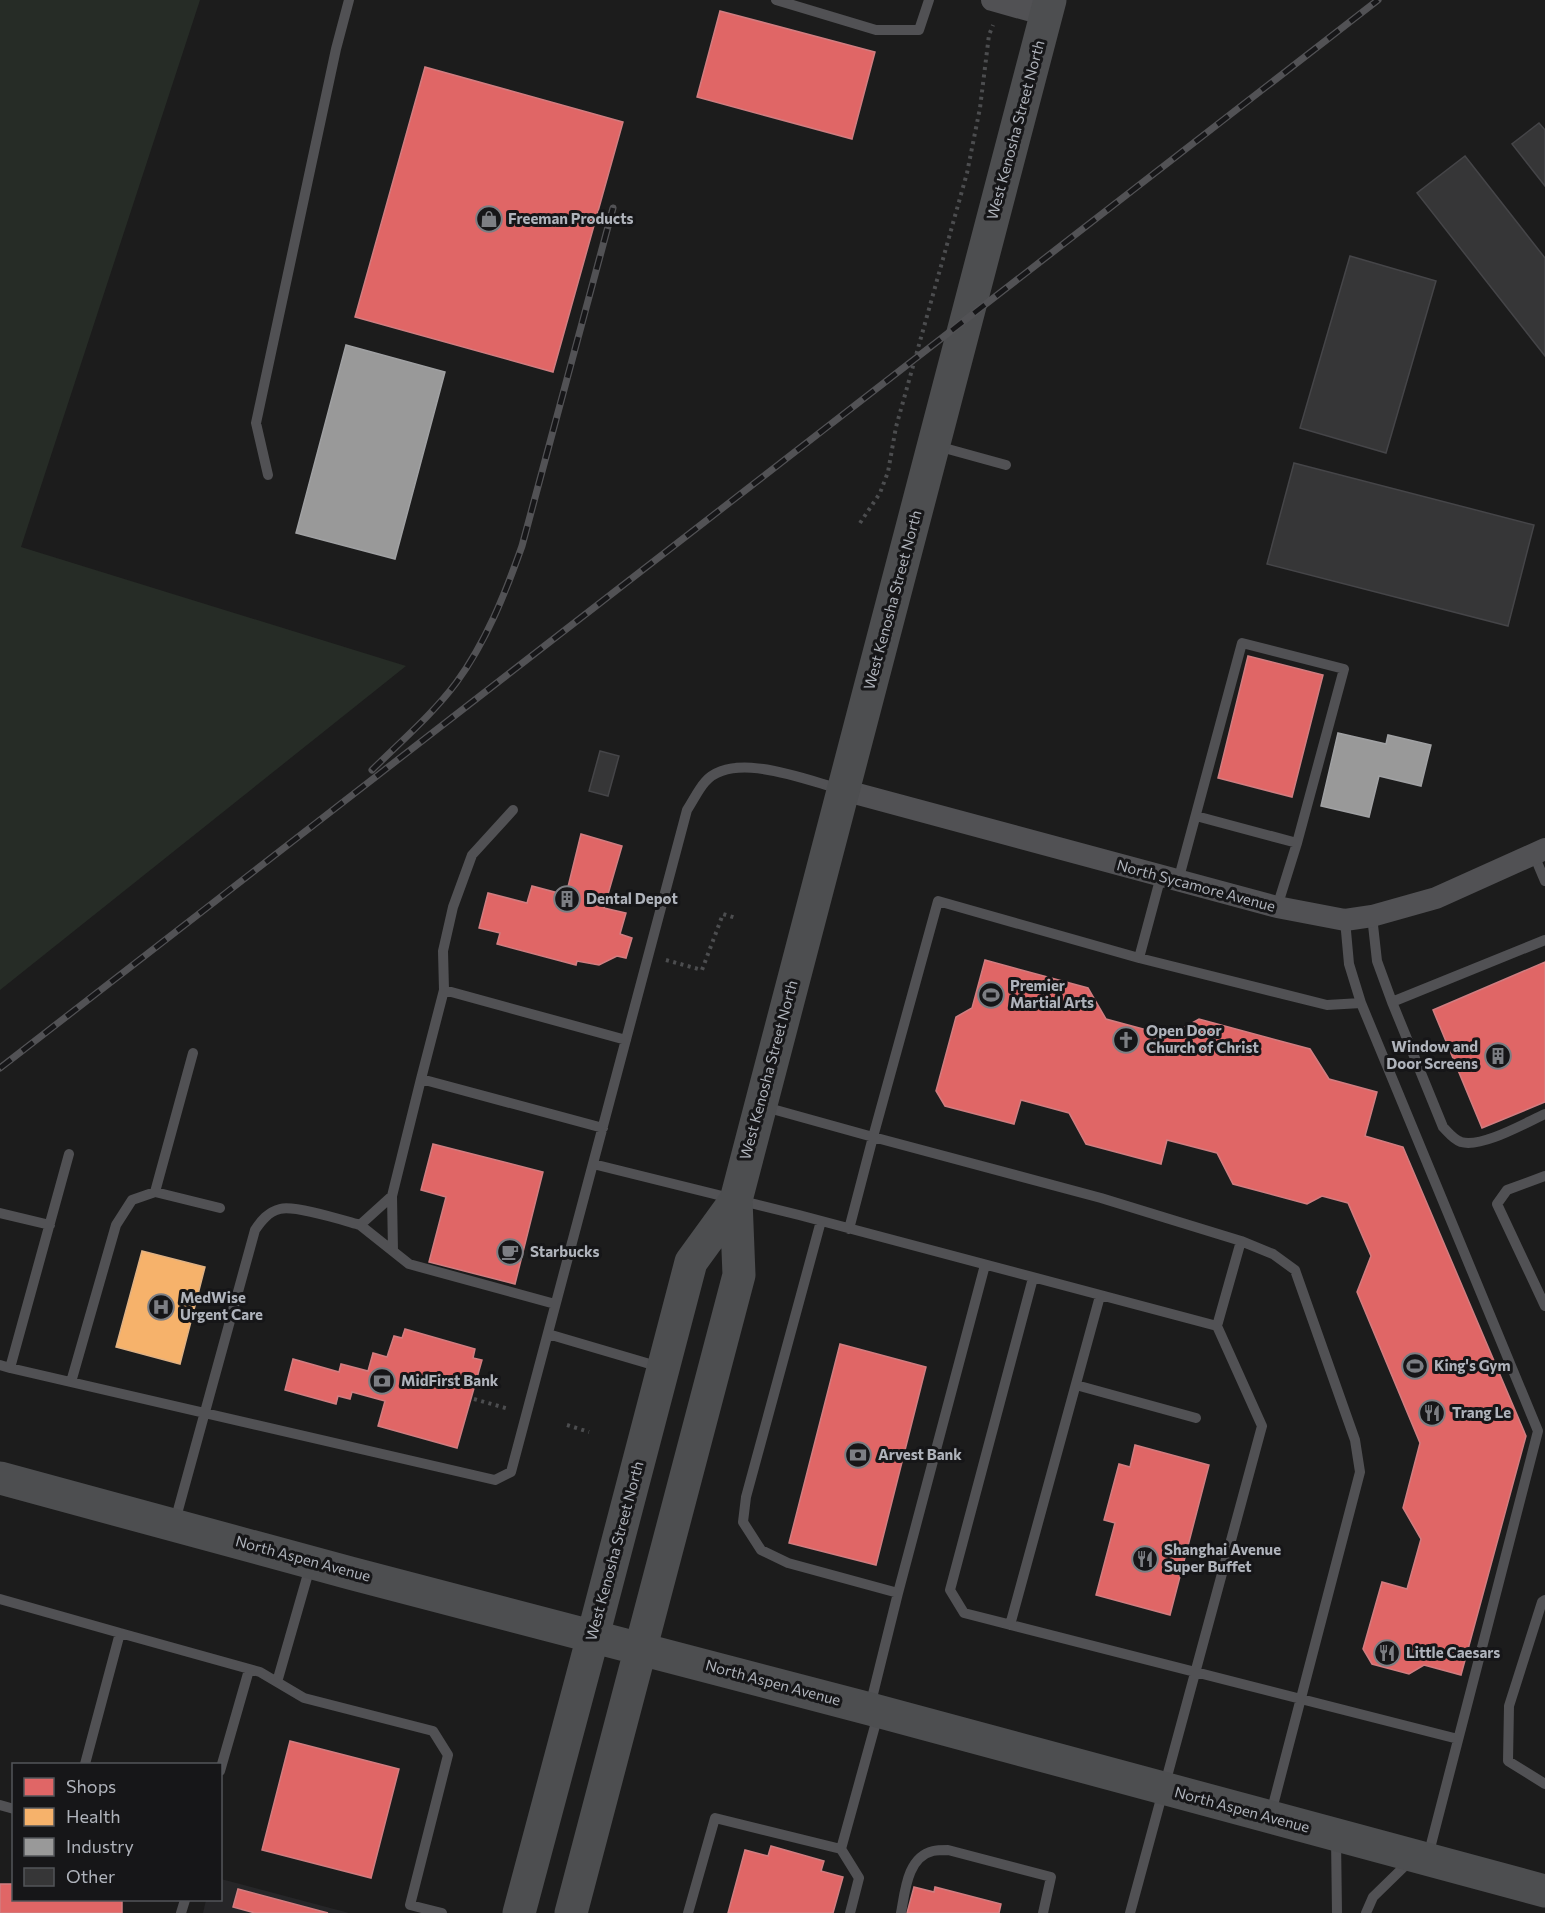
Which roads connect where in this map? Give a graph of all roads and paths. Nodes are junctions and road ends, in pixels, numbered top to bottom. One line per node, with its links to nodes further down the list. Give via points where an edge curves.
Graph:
1 (349, 0): 8 (lane, via 256,423)
2 (776, 0): 3 (lane, via 876,30 919,30)
3 (929, 0)
4 (997, 1): 5 (street); 9 (path, via 967,172 896,427 888,472 880,493)
5 (1048, 8): 6 (main road, West Kenosha Street North)
6 (933, 446): 7 (lane); 10 (main road, West Kenosha Street North)
7 (1006, 465)
8 (268, 475)
9 (860, 523)
10 (843, 790): 15 (street, North Sycamore Avenue); 22 (lane, via 756,767 728,768 706,781 687,810); 30 (main road, West Kenosha Street North)
11 (513, 810): 24 (lane, via 472,855 453,907 443,951)
12 (1196, 816): 13 (lane); 13 (lane, via 1242,643 1344,669); 15 (lane)
13 (1297, 843): 17 (lane)
14 (1539, 852): 16 (lane); 18 (street, North Sycamore Avenue, via 1436,898)
15 (1169, 879): 17 (street, North Sycamore Avenue); 23 (lane)
16 (1545, 881)
17 (1277, 907): 20 (street, North Sycamore Avenue)
18 (1372, 916): 20 (street, North Sycamore Avenue); 25 (lane, via 1377,961)
19 (736, 918): 22 (path, via 723,914 702,970)
20 (1345, 920): 26 (lane, via 1349,964)
21 (1545, 940): 25 (lane)
22 (648, 956): 27 (lane)
23 (1139, 958): 26 (lane, via 1327,1005); 33 (lane, via 938,901)
24 (444, 990): 27 (lane); 29 (lane)
25 (1392, 1002): 31 (lane, via 1443,1127 1453,1138 1476,1143)
26 (1361, 1003): 80 (lane, via 1538,1431)
27 (626, 1040): 32 (lane)
28 (193, 1053): 37 (lane)
29 (421, 1078): 32 (lane); 38 (lane)
30 (760, 1105): 33 (lane); 39 (main road, West Kenosha Street North)
31 (1545, 1114)
32 (603, 1128): 35 (lane)
33 (873, 1137): 45 (lane); 46 (lane, via 1101,1198)
34 (69, 1154): 43 (lane)
35 (593, 1164): 39 (lane); 51 (lane)
36 (1545, 1176): 52 (lane, via 1507,1190 1497,1204)
37 (155, 1192): 40 (lane); 57 (lane, via 132,1200 117,1225)
38 (392, 1196): 44 (lane); 47 (lane)
39 (736, 1200): 42 (lane); 56 (main road, West Kenosha Street North, via 691,1262); 74 (main road, West Kenosha Street North, via 739,1275)
40 (220, 1208)
41 (0, 1213): 43 (lane)
42 (821, 1221): 45 (lane); 68 (lane, via 746,1497 743,1522 760,1550 788,1563)
43 (50, 1225): 55 (lane)
44 (360, 1225): 47 (lane); 61 (lane, via 293,1208 279,1209 263,1218 255,1230)
45 (849, 1229): 48 (lane)
46 (1241, 1241): 53 (lane); 78 (lane, via 1273,1254 1295,1270 1355,1440 1360,1472)
47 (393, 1251): 51 (lane, via 409,1264)
48 (985, 1265): 49 (lane); 68 (lane)
49 (1033, 1278): 50 (lane); 71 (lane, via 950,1590 964,1613)
50 (1100, 1296): 53 (lane); 58 (lane)
51 (555, 1304): 54 (lane)
52 (1545, 1306)
53 (1217, 1326): 76 (lane, via 1262,1426)
54 (548, 1334): 56 (lane); 61 (lane, via 511,1472 495,1480)
55 (5, 1366): 57 (lane)
56 (663, 1368): 73 (main road, West Kenosha Street North)
57 (71, 1382): 61 (lane)
58 (1076, 1385): 62 (lane); 71 (lane)
59 (474, 1399): 60 (path)
60 (513, 1410)
61 (206, 1414): 66 (lane)
62 (1196, 1418)
63 (567, 1425): 64 (path)
64 (590, 1432)
65 (0, 1478): 66 (main road, North Aspen Avenue)
66 (174, 1525): 67 (main road, North Aspen Avenue)
67 (312, 1562): 73 (main road, North Aspen Avenue); 77 (lane)
68 (898, 1593): 79 (lane)
69 (0, 1599): 72 (lane)
70 (1545, 1600): 83 (lane, via 1509,1706 1508,1761)
71 (1010, 1625): 76 (lane)
72 (120, 1633): 75 (lane); 81 (lane)
73 (593, 1636): 74 (main road, North Aspen Avenue); 92 (main road, West Kenosha Street North)
74 (641, 1648): 79 (main road, North Aspen Avenue); 90 (main road, West Kenosha Street North)
75 (249, 1670): 77 (lane); 82 (lane)
76 (1195, 1672): 78 (lane); 84 (lane)
77 (277, 1682): 91 (lane, via 304,1698 434,1731 448,1755 410,1905)
78 (1300, 1699): 80 (lane); 85 (lane)
79 (874, 1710): 84 (main road, North Aspen Avenue); 87 (lane)
80 (1458, 1739): 88 (lane)
81 (85, 1763)
82 (222, 1764)
83 (1545, 1784)
84 (1164, 1788): 85 (main road, North Aspen Avenue); 97 (lane)
85 (1270, 1817): 86 (main road, North Aspen Avenue)
86 (1336, 1835): 88 (main road, North Aspen Avenue); 98 (lane)
87 (841, 1849): 93 (lane, via 715,1818); 94 (lane, via 858,1878)
88 (1421, 1857): 89 (main road, North Aspen Avenue); 99 (lane, via 1373,1897)
89 (1545, 1891)
90 (575, 1911)
91 (442, 1913)
92 (519, 1913)
93 (688, 1913)
94 (850, 1913)
95 (901, 1913): 96 (lane, via 912,1868 931,1851 948,1850 1051,1877)
96 (1043, 1913)
97 (1130, 1913)
98 (1337, 1913)
99 (1366, 1913)

